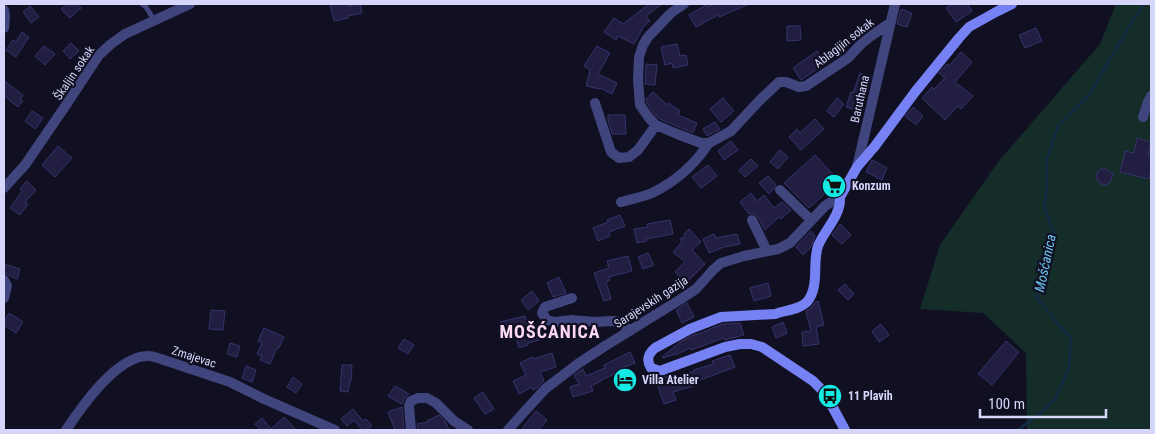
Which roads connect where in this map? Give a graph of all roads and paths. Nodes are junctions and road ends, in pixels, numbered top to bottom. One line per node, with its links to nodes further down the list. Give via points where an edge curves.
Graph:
1 (142, 4): 7 (lane)
2 (190, 4): 7 (street, Škaljin sokak)
3 (684, 4): 13 (street, via 648,37 639,57 640,105)
4 (894, 4): 8 (street, Baruthana)
5 (1012, 4): 15 (main road, via 969,27)
6 (4, 10): 9 (street)
7 (154, 20): 16 (street, Škaljin sokak, via 125,34 99,55 30,157)
8 (890, 23): 14 (street, Ablagijin sokak, via 848,58 806,86 779,82 731,131); 15 (street, Baruthana)
9 (4, 28)
10 (1151, 96): 12 (street)
11 (595, 103): 13 (street, via 611,152 619,158 629,157 638,150)
12 (1143, 117)
13 (656, 125): 14 (street)
14 (709, 143): 19 (street, via 700,157 677,178 651,193)
15 (857, 167): 18 (main road, Baruthana)
16 (4, 188)
17 (780, 190): 21 (street)
18 (840, 197): 21 (street, Sarajevskih gazija); 32 (main road, via 837,213 818,246 814,283 807,301 775,314 721,317 690,329 655,348 648,357 648,364 660,371 725,346 751,344 762,347 813,381)
19 (621, 202)
20 (752, 220): 22 (street)
21 (811, 220): 22 (street, Sarajevskih gazija, via 790,242)
22 (767, 251): 26 (street, Sarajevskih gazija, via 721,264 696,289)
23 (4, 280): 24 (street, via 7,286)
24 (4, 298)
25 (572, 298): 26 (street, via 545,307 542,313 547,320 555,322 613,320)
26 (630, 331): 31 (street, Sarajevskih gazija, via 545,389)
27 (66, 430): 28 (street, Zmajevac, via 107,377 132,360 150,356 230,382)
28 (335, 430)
29 (411, 430): 30 (street, via 411,401 426,398)
30 (468, 430)
31 (508, 430)
32 (846, 430)

